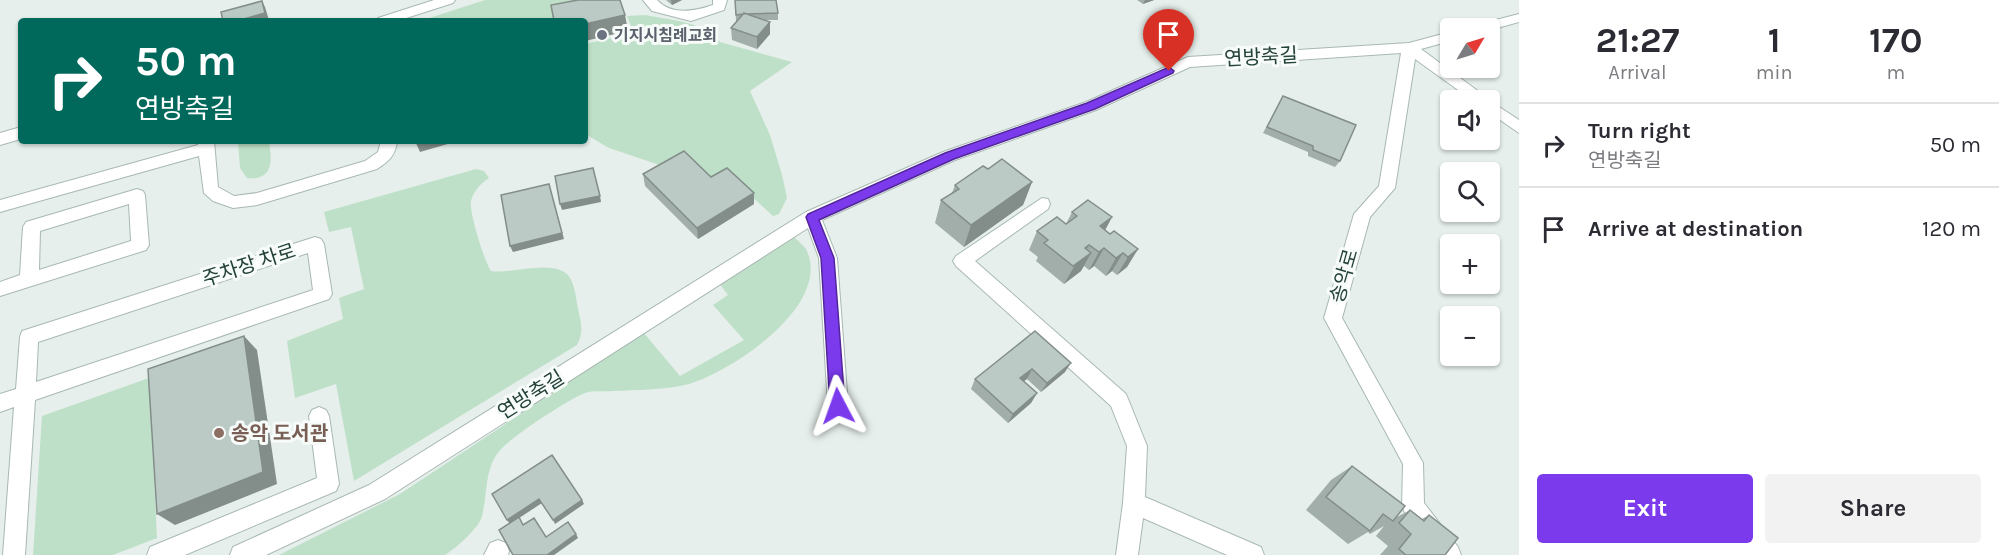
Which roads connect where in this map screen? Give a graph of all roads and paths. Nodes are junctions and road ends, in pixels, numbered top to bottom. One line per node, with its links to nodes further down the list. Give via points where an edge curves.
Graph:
1 (448, 0): 4 (street)
2 (650, 0): 3 (street, via 657,8 691,17 719,7)
3 (720, 0)
4 (392, 18)
5 (1519, 18): 6 (street)
6 (1500, 23)
7 (1440, 40): 8 (street, 연방축길)
8 (1409, 48): 9 (street); 18 (street, 연방축길, via 1188,62 1091,106 949,156); 31 (street, 송악로, via 1387,188 1362,214 1333,318 1413,463 1413,506)
9 (1468, 90)
10 (1500, 114): 11 (street)
11 (1519, 128)
12 (18, 134): 13 (street)
13 (0, 139)
14 (389, 144): 15 (street, via 384,157 371,165 257,199 233,202 210,189)
15 (206, 145): 17 (street)
16 (1042, 204): 25 (street, via 962,261 1119,400 1137,446)
17 (0, 206)
18 (812, 217): 23 (street, via 828,258); 28 (street, 연방축길, via 377,492)
19 (29, 280): 19 (street, via 140,245 137,195 32,226); 20 (street)
20 (0, 289)
21 (26, 394): 21 (street, 주차장 차로, via 323,294 315,244 29,337); 22 (street, 주차장 차로); 26 (street, 주차장 차로)
22 (0, 403)
23 (838, 406)
24 (319, 416): 27 (street, via 328,484)
25 (1134, 503): 29 (street); 30 (street)
26 (14, 555)
27 (159, 555)
28 (241, 555)
29 (1127, 555)
30 (1253, 555)
31 (1450, 555)

